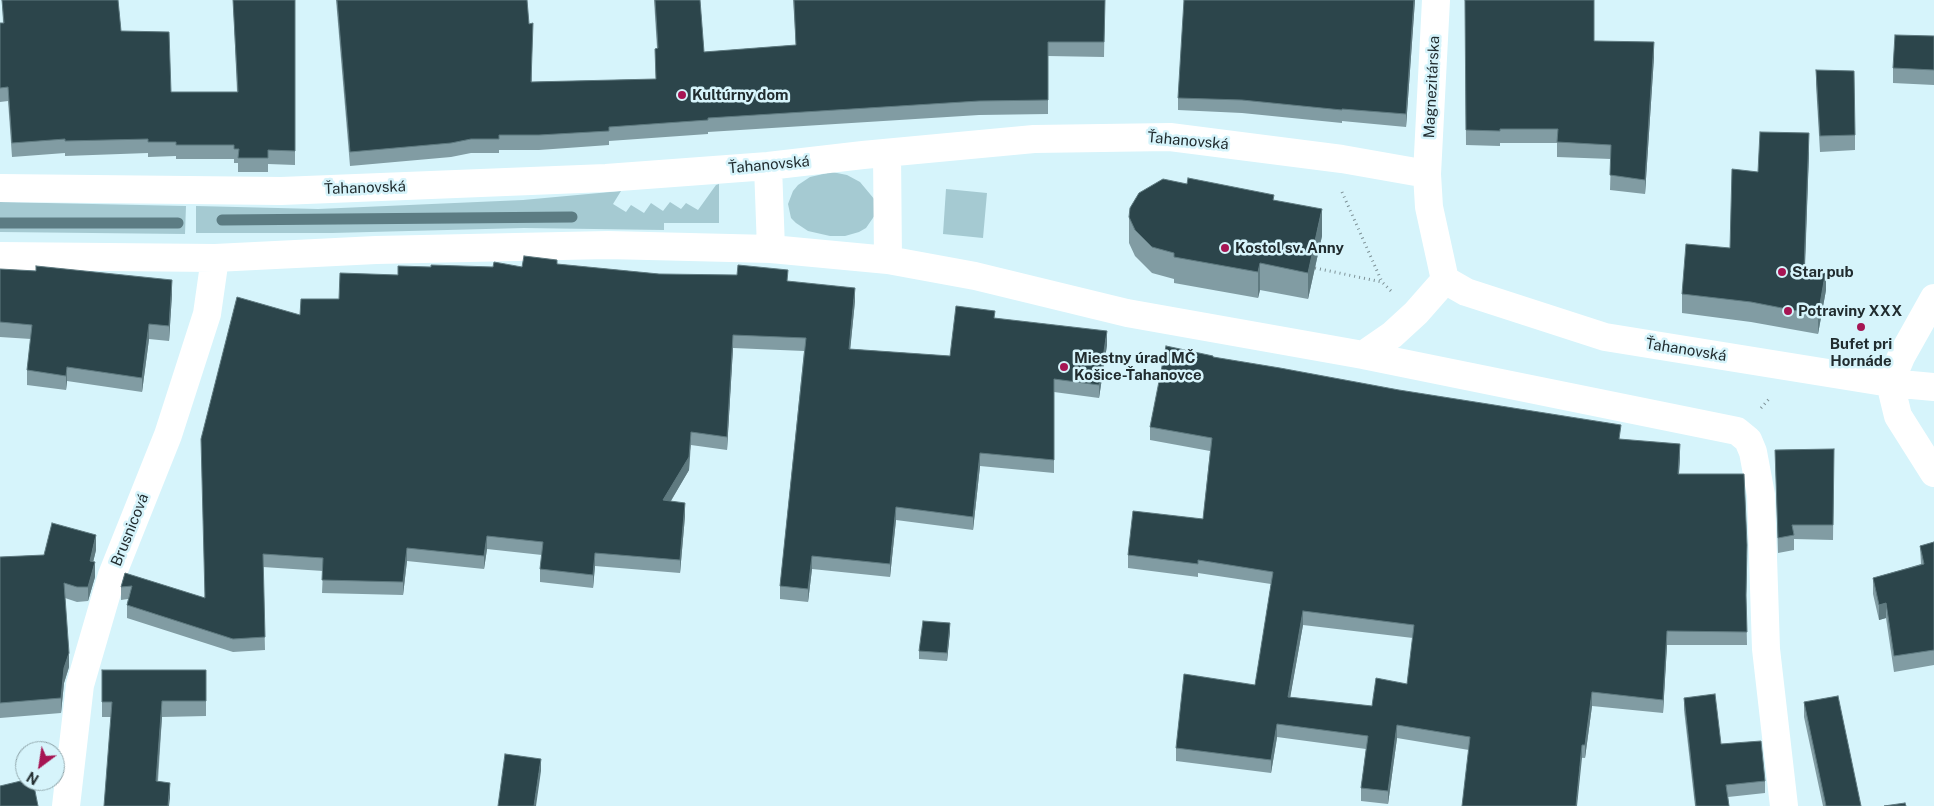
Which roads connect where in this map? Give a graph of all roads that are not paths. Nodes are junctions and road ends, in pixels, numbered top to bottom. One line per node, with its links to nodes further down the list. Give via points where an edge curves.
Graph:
1 (1436, 0): 4 (street, Magnezitárska)
2 (887, 153): 3 (street, Ťahanovská); 4 (street, Ťahanovská, via 1034,140 1170,137 1342,159); 9 (street)
3 (768, 166): 5 (street, Ťahanovská, via 606,178 281,191); 6 (street)
4 (1427, 174): 10 (street, via 1428,207)
5 (0, 188)
6 (772, 249): 8 (street, via 608,245 376,250); 9 (street)
7 (0, 256): 8 (street)
8 (215, 258): 16 (street, Brusnicová, via 204,323 168,434 112,574 80,685)
9 (888, 260): 12 (street, via 975,276 1127,313)
10 (1445, 280): 12 (street, via 1392,335); 13 (street, Ťahanovská, via 1466,292 1605,337)
11 (1934, 298): 13 (street)
12 (1363, 355): 17 (street, via 1737,431 1748,440 1761,495 1766,649)
13 (1890, 383): 14 (street, Ťahanovská); 15 (street, via 1898,416)
14 (1934, 387)
15 (1934, 473)
16 (66, 806)
17 (1784, 806)

